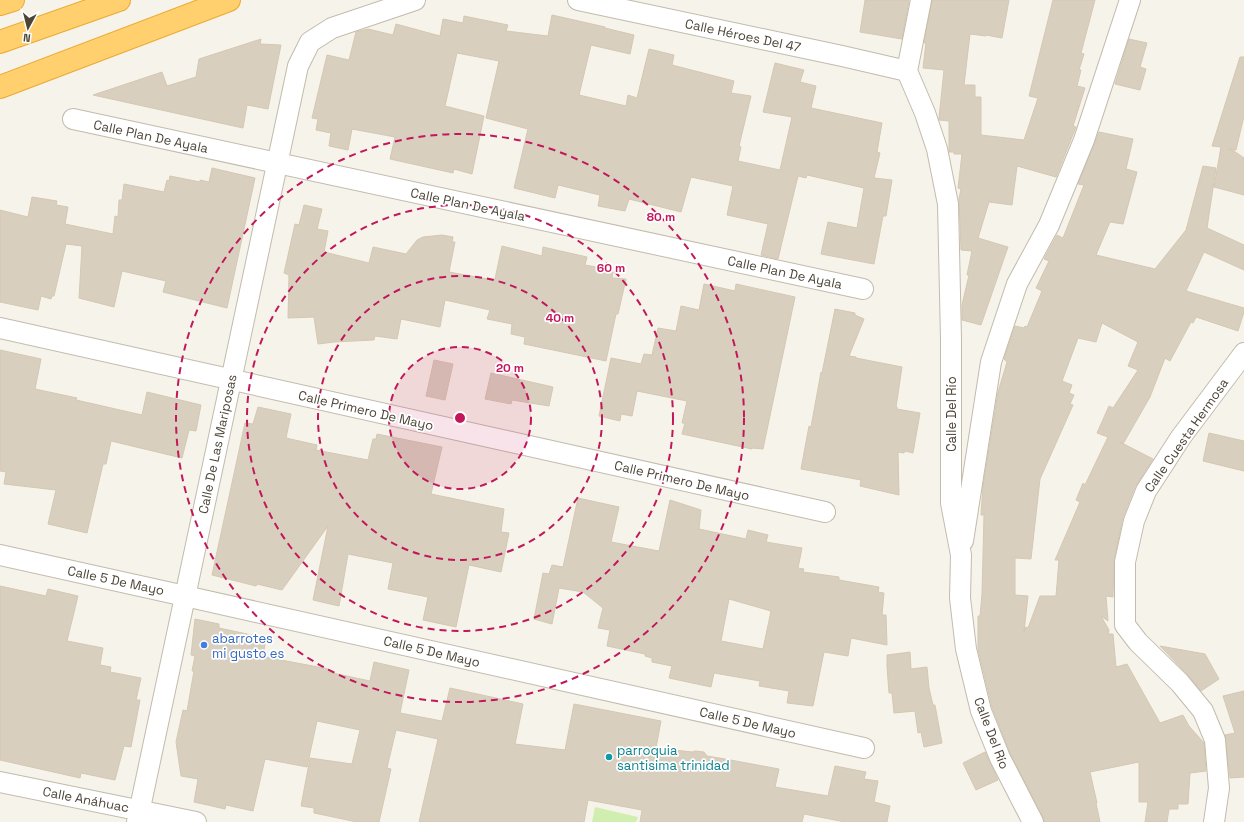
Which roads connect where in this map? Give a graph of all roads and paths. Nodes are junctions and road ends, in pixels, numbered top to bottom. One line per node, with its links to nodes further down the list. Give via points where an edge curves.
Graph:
1 (13, 0): 8 (highway)
2 (119, 0): 9 (highway)
3 (229, 0): 11 (highway)
4 (415, 0): 13 (street, Calle De Las Mariposas, via 332,28 310,42 298,66)
5 (578, 0): 10 (street, Calle Héroes Del 47)
6 (921, 0): 10 (street)
7 (1130, 0): 20 (street, via 1084,140 1049,225 1017,284 991,362)
8 (0, 4)
9 (0, 42)
10 (907, 71): 20 (street, Calle Del Río, via 937,149 948,204 951,503)
11 (0, 87)
12 (73, 119): 13 (street, Calle Plan De Ayala)
13 (277, 163): 14 (street, Calle Plan De Ayala); 17 (street, Calle De Las Mariposas)
14 (863, 289)
15 (0, 328): 17 (street, Calle Primero De Mayo)
16 (1244, 353): 27 (street, Calle Cuesta Hermosa, via 1181,437 1146,491 1134,521 1125,562 1125,625 1203,711 1215,740 1219,788)
17 (231, 380): 18 (street, Calle Primero De Mayo); 21 (street, Calle De Las Mariposas)
18 (825, 512)
19 (0, 555): 21 (street, Calle 5 De Mayo)
20 (961, 555): 26 (street, Calle Del Río, via 960,598 966,648 981,711 1000,758)
21 (185, 596): 22 (street, Calle 5 De Mayo); 24 (street, Calle De Las Mariposas)
22 (864, 748)
23 (0, 782): 24 (street, Calle Anáhuac)
24 (138, 816): 25 (street, Calle Anáhuac)
25 (196, 822)
26 (1033, 822)
27 (1214, 822)

